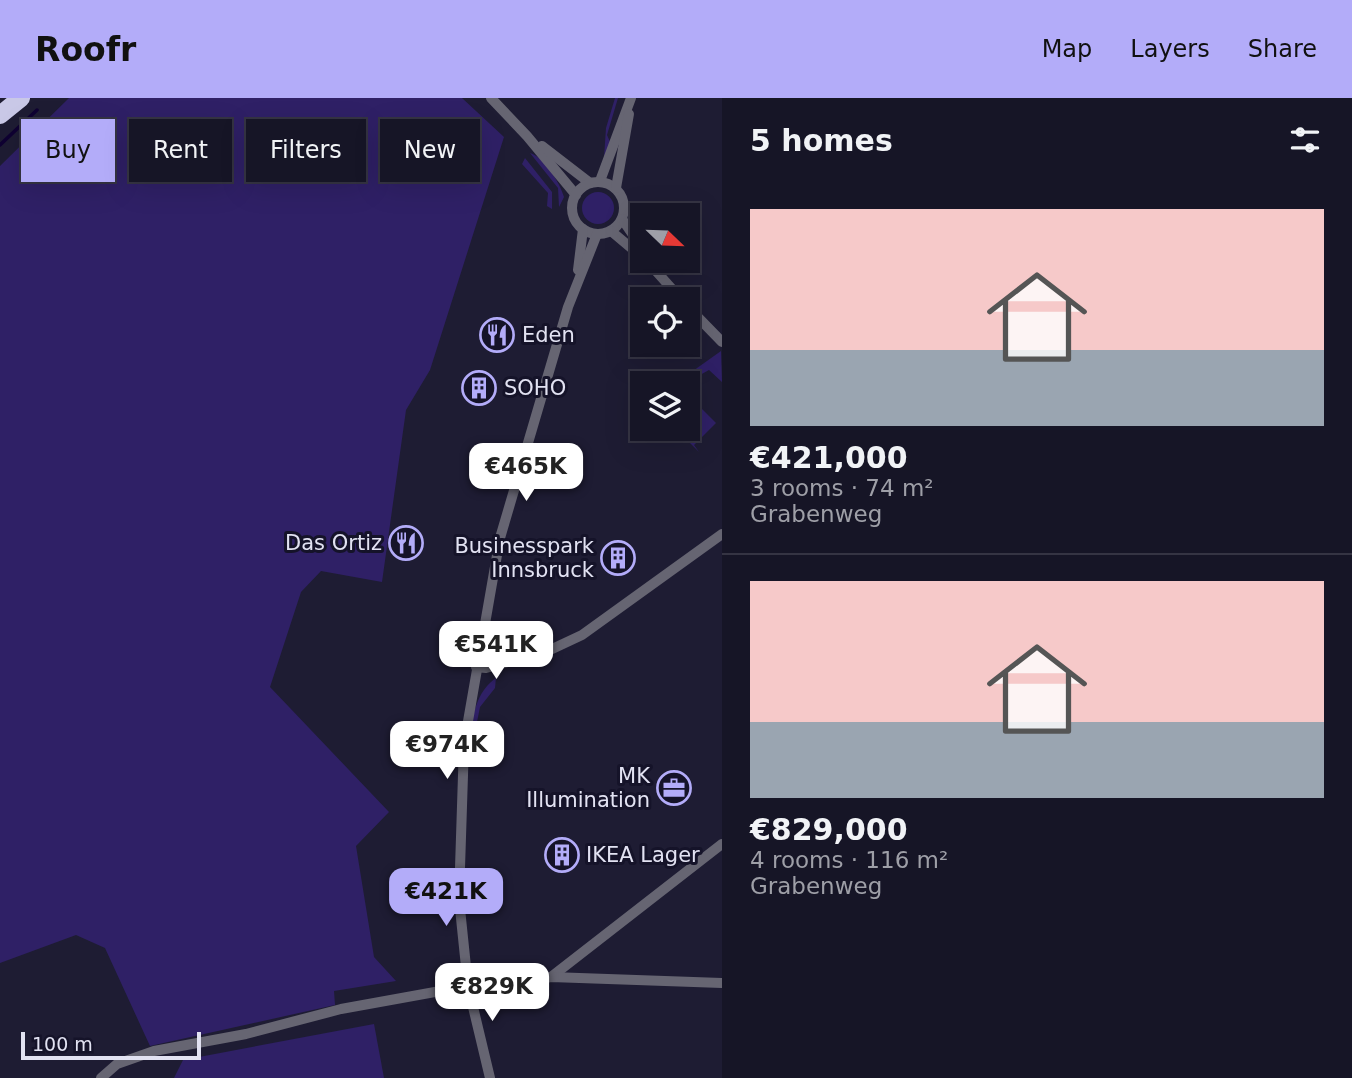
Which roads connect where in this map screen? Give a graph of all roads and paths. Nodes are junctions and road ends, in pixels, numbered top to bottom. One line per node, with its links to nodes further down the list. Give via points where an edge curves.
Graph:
1 (21, 98): 4 (highway)
2 (491, 98): 5 (street)
3 (630, 101): 6 (street); 7 (street)
4 (0, 116)
5 (527, 135): 6 (street); 8 (street)
6 (595, 182): 7 (street); 8 (street)
7 (616, 188): 9 (street, via 624,203)
8 (576, 195): 10 (street, via 573,216)
9 (622, 219): 11 (street); 12 (street)
10 (583, 229): 13 (street); 16 (street)
11 (611, 231): 13 (street); 14 (street)
12 (630, 231)
13 (597, 234): 16 (street)
14 (630, 247)
15 (659, 273): 17 (street)
16 (577, 279): 21 (street, via 500,538)
17 (671, 287)
18 (700, 319): 19 (street)
19 (722, 342)
20 (722, 534): 22 (street, via 582,635 550,650)
21 (479, 647): 22 (street); 23 (street)
22 (512, 659): 23 (street)
23 (476, 667): 27 (street, via 464,744 459,899)
24 (722, 845): 25 (street)
25 (551, 977): 26 (street); 27 (street, via 503,989)
26 (722, 983)
27 (468, 986): 28 (street, via 154,1051 117,1063); 29 (street)
28 (101, 1078)
29 (490, 1078)

